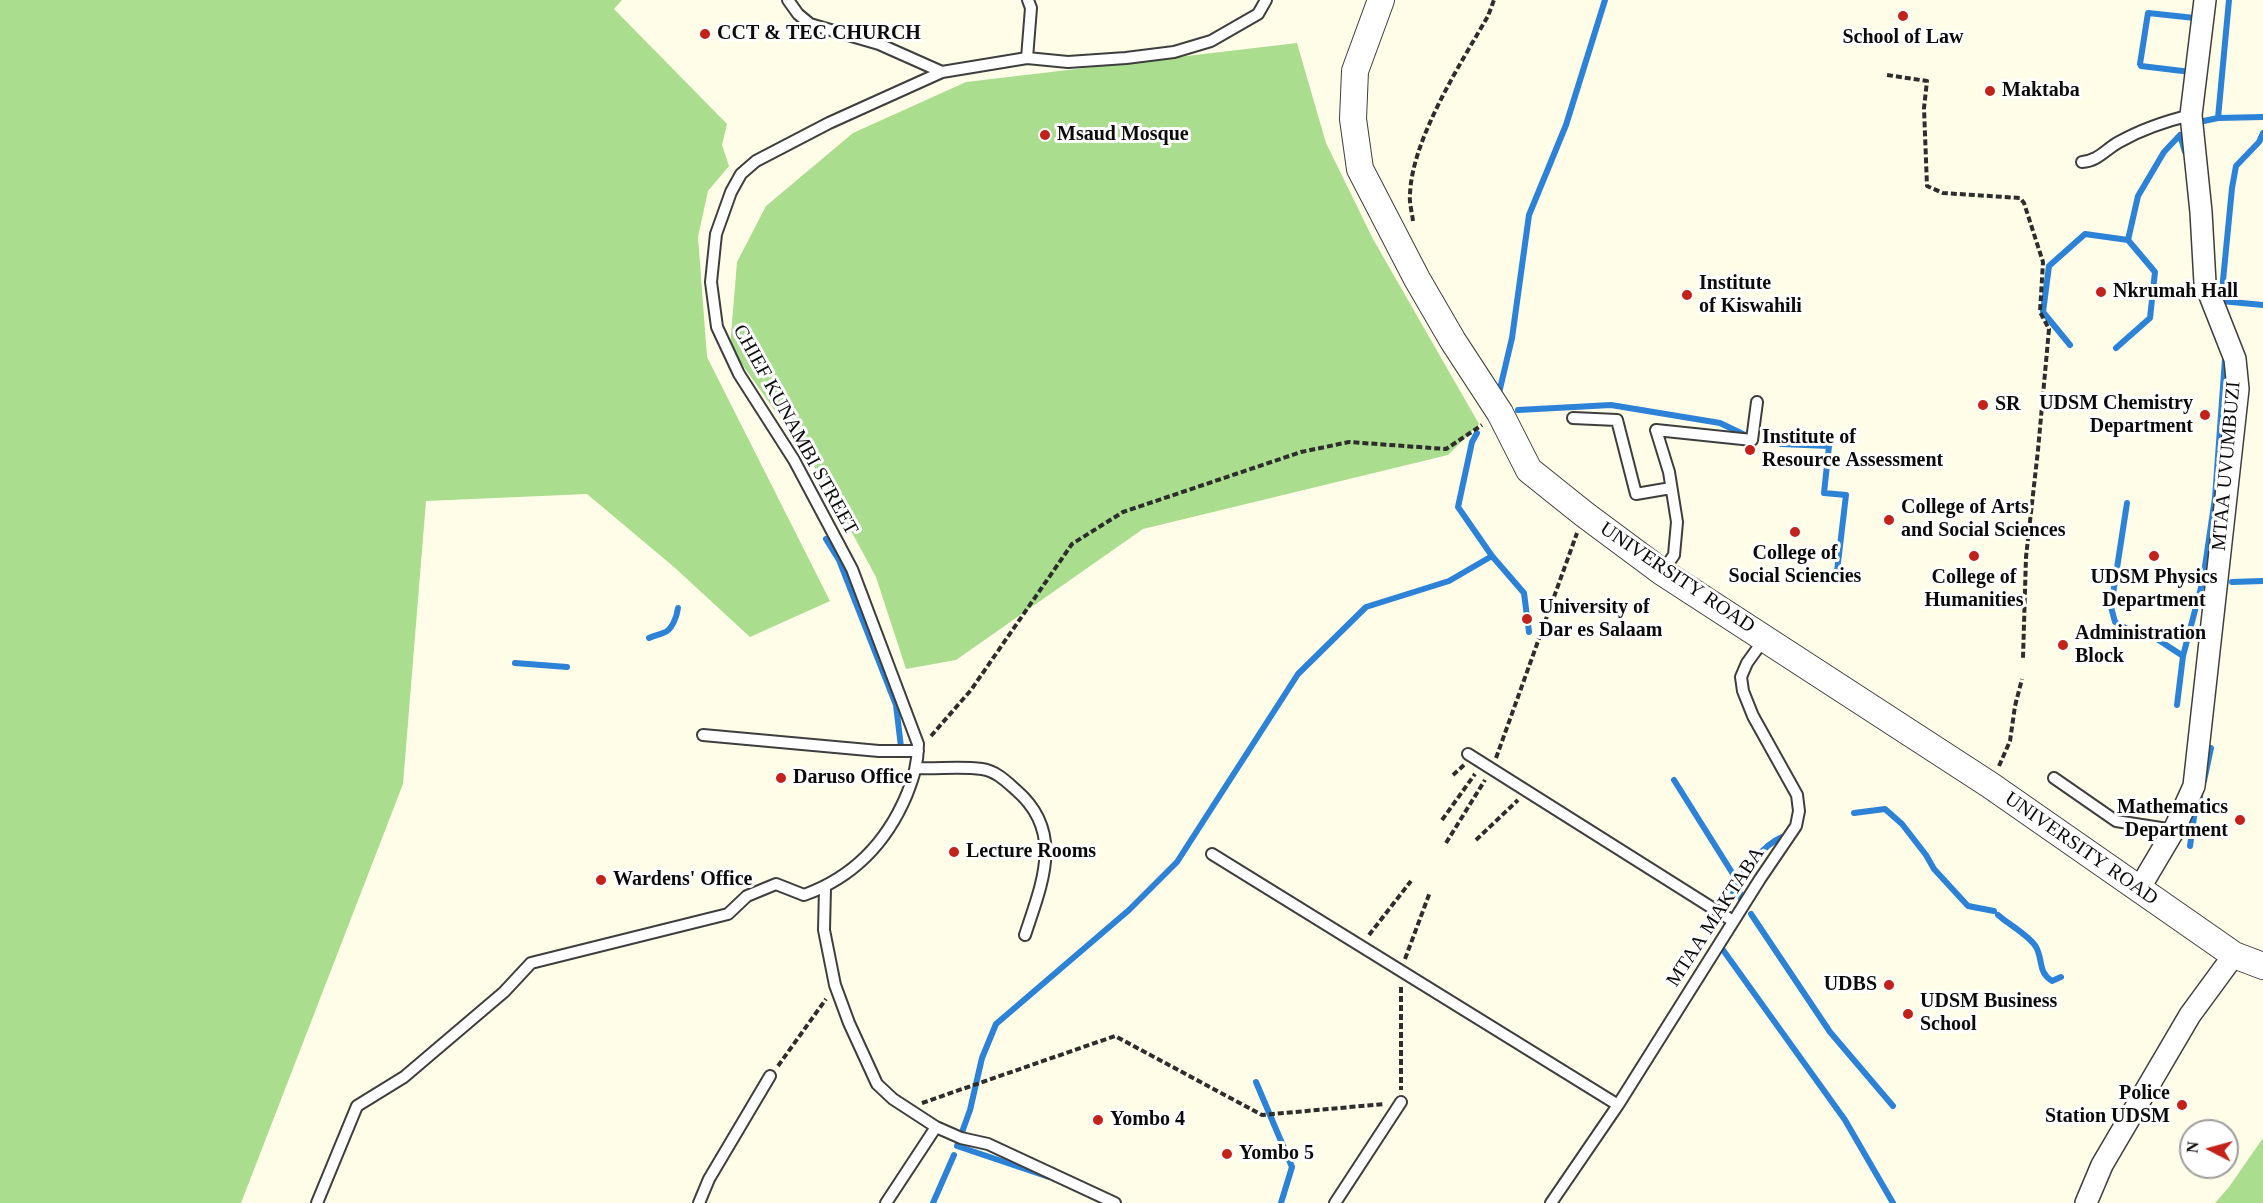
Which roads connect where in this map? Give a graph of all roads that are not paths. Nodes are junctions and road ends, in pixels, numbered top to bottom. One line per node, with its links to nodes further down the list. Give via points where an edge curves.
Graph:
1 (788, 0): 7 (lane, via 810,24 879,44)
2 (1028, 0): 6 (lane)
3 (1266, 0): 6 (lane, CHIEF KUNAMBI STREET, via 1258,14 1211,41 1174,52 1068,62)
4 (1381, 0): 13 (street, UNIVERSITY ROAD, via 1355,71 1353,119 1360,170 1447,331 1500,413 1529,470)
5 (2205, 0): 8 (street, MTAA UVUMBUZI)
6 (1028, 58): 7 (lane, CHIEF KUNAMBI STREET)
7 (942, 72): 16 (lane, CHIEF KUNAMBI STREET, via 829,123 756,161 741,174 716,234 711,282 717,327 740,374 794,460 852,569)
8 (2191, 115): 9 (lane, via 2160,122 2119,142 2092,162); 20 (street, MTAA UVUMBUZI, via 2205,283 2235,359 2238,389 2194,786)
9 (2082, 162)
10 (1757, 402): 12 (lane, via 1752,440 1656,430)
11 (1574, 418): 12 (lane, via 1617,420 1636,494)
12 (1671, 488): 13 (lane, via 1677,522 1674,555)
13 (1662, 572): 14 (street, UNIVERSITY ROAD)
14 (1765, 638): 23 (street, UNIVERSITY ROAD, via 1990,785); 24 (lane, MTAA MAKTABA, via 1747,663 1741,678 1743,691 1797,795 1799,811 1788,842)
15 (703, 735): 16 (lane)
16 (918, 751): 18 (lane, CHIEF KUNAMBI STREET)
17 (1468, 754): 24 (lane)
18 (917, 768): 22 (lane, CHIEF KUNAMBI STREET, via 884,838 854,868); 25 (lane, via 980,768 993,772 1033,808 1042,822 1045,865)
19 (2054, 778): 20 (lane, via 2116,821)
20 (2174, 830): 23 (street, MTAA UVUMBUZI)
21 (1212, 854): 30 (lane)
22 (825, 888): 31 (lane, via 824,930 835,986 877,1084); 33 (lane, CHIEF KUNAMBI STREET, via 804,896 776,884 747,896 728,914 531,963 504,992 404,1077 357,1106)
23 (2139, 889): 26 (street, UNIVERSITY ROAD)
24 (1733, 921): 30 (lane, MTAA MAKTABA)
25 (1025, 935)
26 (2234, 955): 27 (street, UNIVERSITY ROAD); 38 (street, via 2190,1015 2102,1165)
27 (2263, 966)
28 (770, 1076): 34 (lane)
29 (1401, 1102): 32 (lane)
30 (1618, 1105): 37 (lane, MTAA MAKTABA)
31 (936, 1126): 35 (lane); 36 (lane, via 961,1138 988,1144)
32 (1339, 1202)
33 (317, 1203)
34 (699, 1203)
35 (886, 1203)
36 (1115, 1203)
37 (1551, 1203)
38 (2086, 1203)

